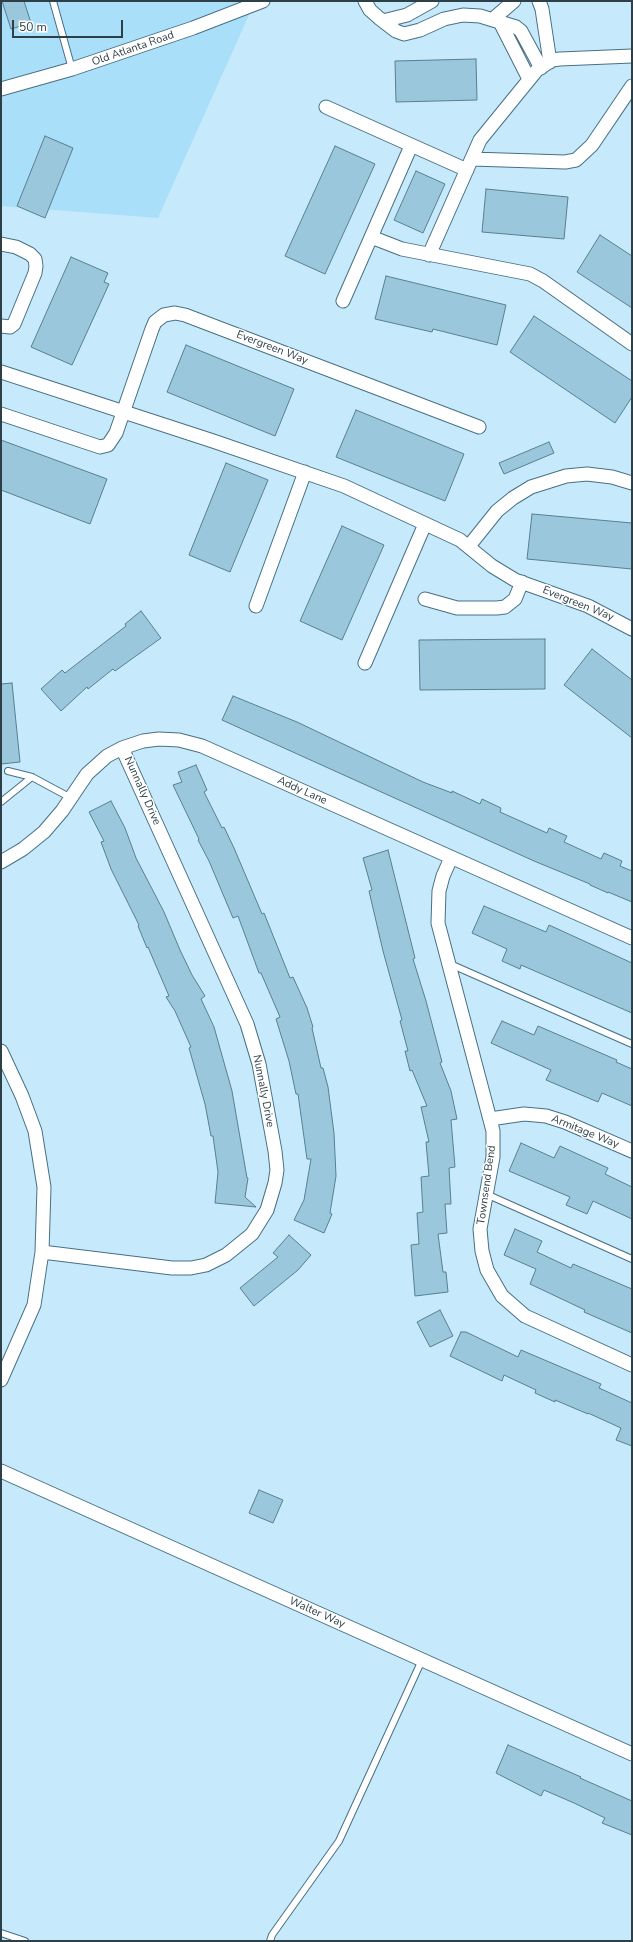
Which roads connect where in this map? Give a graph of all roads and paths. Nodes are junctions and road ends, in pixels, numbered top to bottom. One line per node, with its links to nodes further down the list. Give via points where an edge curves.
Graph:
1 (53, 1): 11 (lane)
2 (263, 1): 11 (street, Old Atlanta Road)
3 (365, 1): 7 (street, via 370,10)
4 (432, 1): 7 (street, via 407,15)
5 (514, 1): 8 (street)
6 (539, 1): 10 (street, via 542,9)
7 (383, 21): 8 (street, via 404,34 458,15 471,14)
8 (497, 22): 10 (street, via 521,31); 12 (street)
9 (632, 56): 10 (street, via 560,59)
10 (545, 65): 12 (street)
11 (72, 69): 14 (street, Old Atlanta Road)
12 (529, 79): 17 (street, via 486,132)
13 (632, 86): 17 (street, via 592,145 576,160)
14 (1, 89)
15 (326, 107): 16 (street)
16 (411, 146): 17 (street); 18 (street)
17 (469, 164): 20 (street)
18 (371, 237): 20 (street, via 402,249); 21 (street)
19 (1, 244): 22 (street, via 16,247 30,254 36,266 14,324 10,327)
20 (429, 255): 23 (street, via 530,274)
21 (343, 301)
22 (1, 326)
23 (632, 344)
24 (1, 372): 25 (street, Evergreen Way)
25 (123, 411): 26 (street, Evergreen Way, via 114,438 108,445 100,447); 27 (street, Evergreen Way, via 155,322 164,315 175,313); 28 (street, Evergreen Way)
26 (1, 414)
27 (479, 427)
28 (305, 472): 30 (street, Evergreen Way, via 358,492); 34 (street)
29 (632, 483): 31 (street, via 587,474 566,476 531,487 497,511)
30 (425, 524): 31 (street, Evergreen Way); 36 (street)
31 (470, 546): 32 (street, Evergreen Way, via 492,566)
32 (522, 582): 33 (street, via 515,599 497,608 457,608); 35 (street, Evergreen Way, via 588,606)
33 (425, 599)
34 (256, 606)
35 (632, 629)
36 (365, 663)
37 (122, 748): 40 (street, Addy Lane, via 94,767); 42 (street, Addy Lane, via 143,741 167,739 202,746); 51 (street, Nunnally Drive, via 247,1024 259,1064 275,1151 275,1183 267,1210 252,1234 226,1255 206,1264 191,1268 172,1268)
38 (8, 771): 39 (lane)
39 (32, 776): 40 (lane); 41 (lane)
40 (71, 798): 43 (street, Addy Lane, via 44,832)
41 (1, 802)
42 (451, 858): 44 (street, Addy Lane); 45 (street, Townsend Bend, via 441,883 438,906 440,931)
43 (1, 862)
44 (632, 938)
45 (448, 963): 46 (lane); 48 (street, Townsend Bend)
46 (632, 1044)
47 (1, 1051): 51 (street, via 35,1131 44,1187)
48 (490, 1119): 49 (street, Armitage Way, via 524,1114 546,1116); 50 (street, Townsend Bend, via 494,1145)
49 (632, 1151)
50 (486, 1194): 52 (lane); 53 (street, Townsend Bend, via 480,1222 482,1251 490,1277 502,1296 512,1307 532,1321)
51 (42, 1252): 54 (street, via 34,1305)
52 (632, 1259)
53 (632, 1365)
54 (1, 1380)
55 (1, 1471): 56 (street, Walter Way)
56 (422, 1660): 57 (street, Walter Way); 60 (lane, via 339,1841)
57 (632, 1754)
58 (1, 1933): 59 (lane)
59 (25, 1941)
60 (270, 1941)

